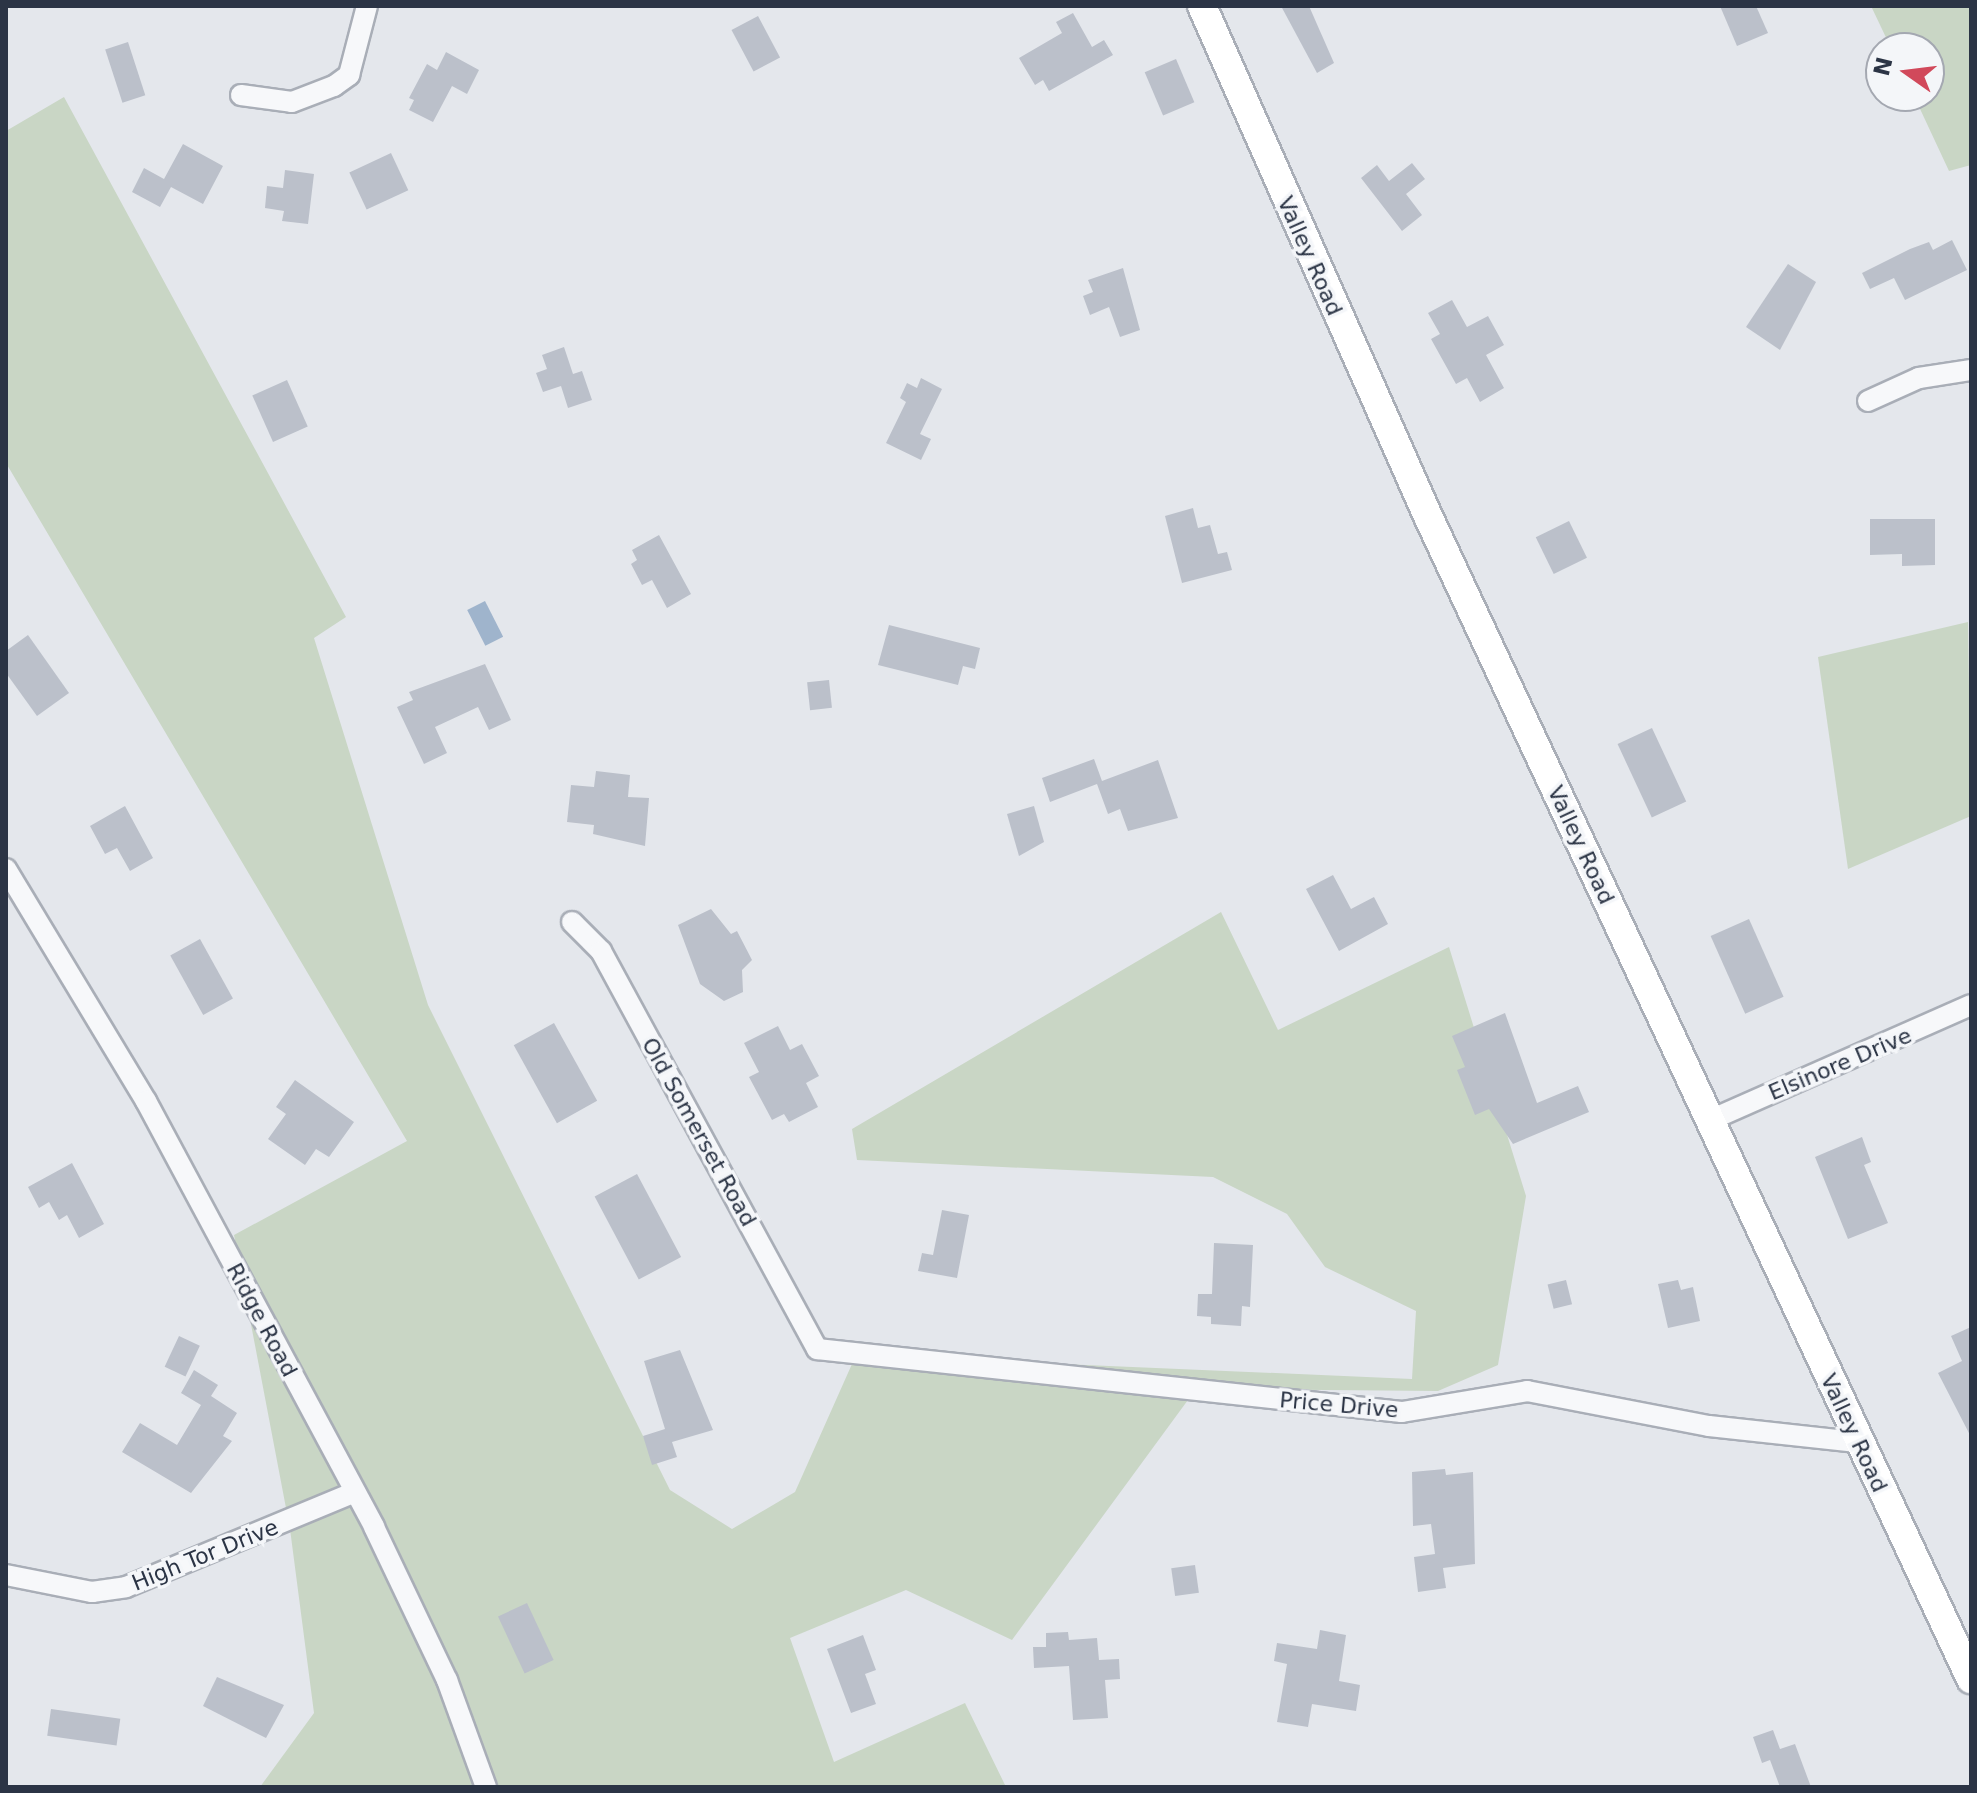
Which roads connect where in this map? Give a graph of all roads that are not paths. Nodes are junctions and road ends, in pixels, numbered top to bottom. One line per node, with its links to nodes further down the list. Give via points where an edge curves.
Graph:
1 (367, 6): 3 (street, via 349,75 334,86 292,102)
2 (1202, 6): 9 (main road, Valley Road, via 1354,354)
3 (241, 95)
4 (1971, 370): 5 (street, via 1919,378)
5 (1868, 401)
6 (6, 869): 12 (street, Ridge Road, via 146,1101)
7 (572, 922): 10 (street, Old Somerset Road, via 601,951)
8 (1971, 1005): 9 (street, Elsinore Drive)
9 (1708, 1121): 11 (main road, Valley Road)
10 (817, 1349): 11 (street, Price Drive, via 1402,1412 1527,1391 1709,1426)
11 (1857, 1442): 14 (main road, Valley Road)
12 (353, 1493): 13 (street, High Tor Drive, via 126,1587 92,1592); 15 (street, Ridge Road, via 447,1680)
13 (6, 1575)
14 (1971, 1679)
15 (486, 1787)

